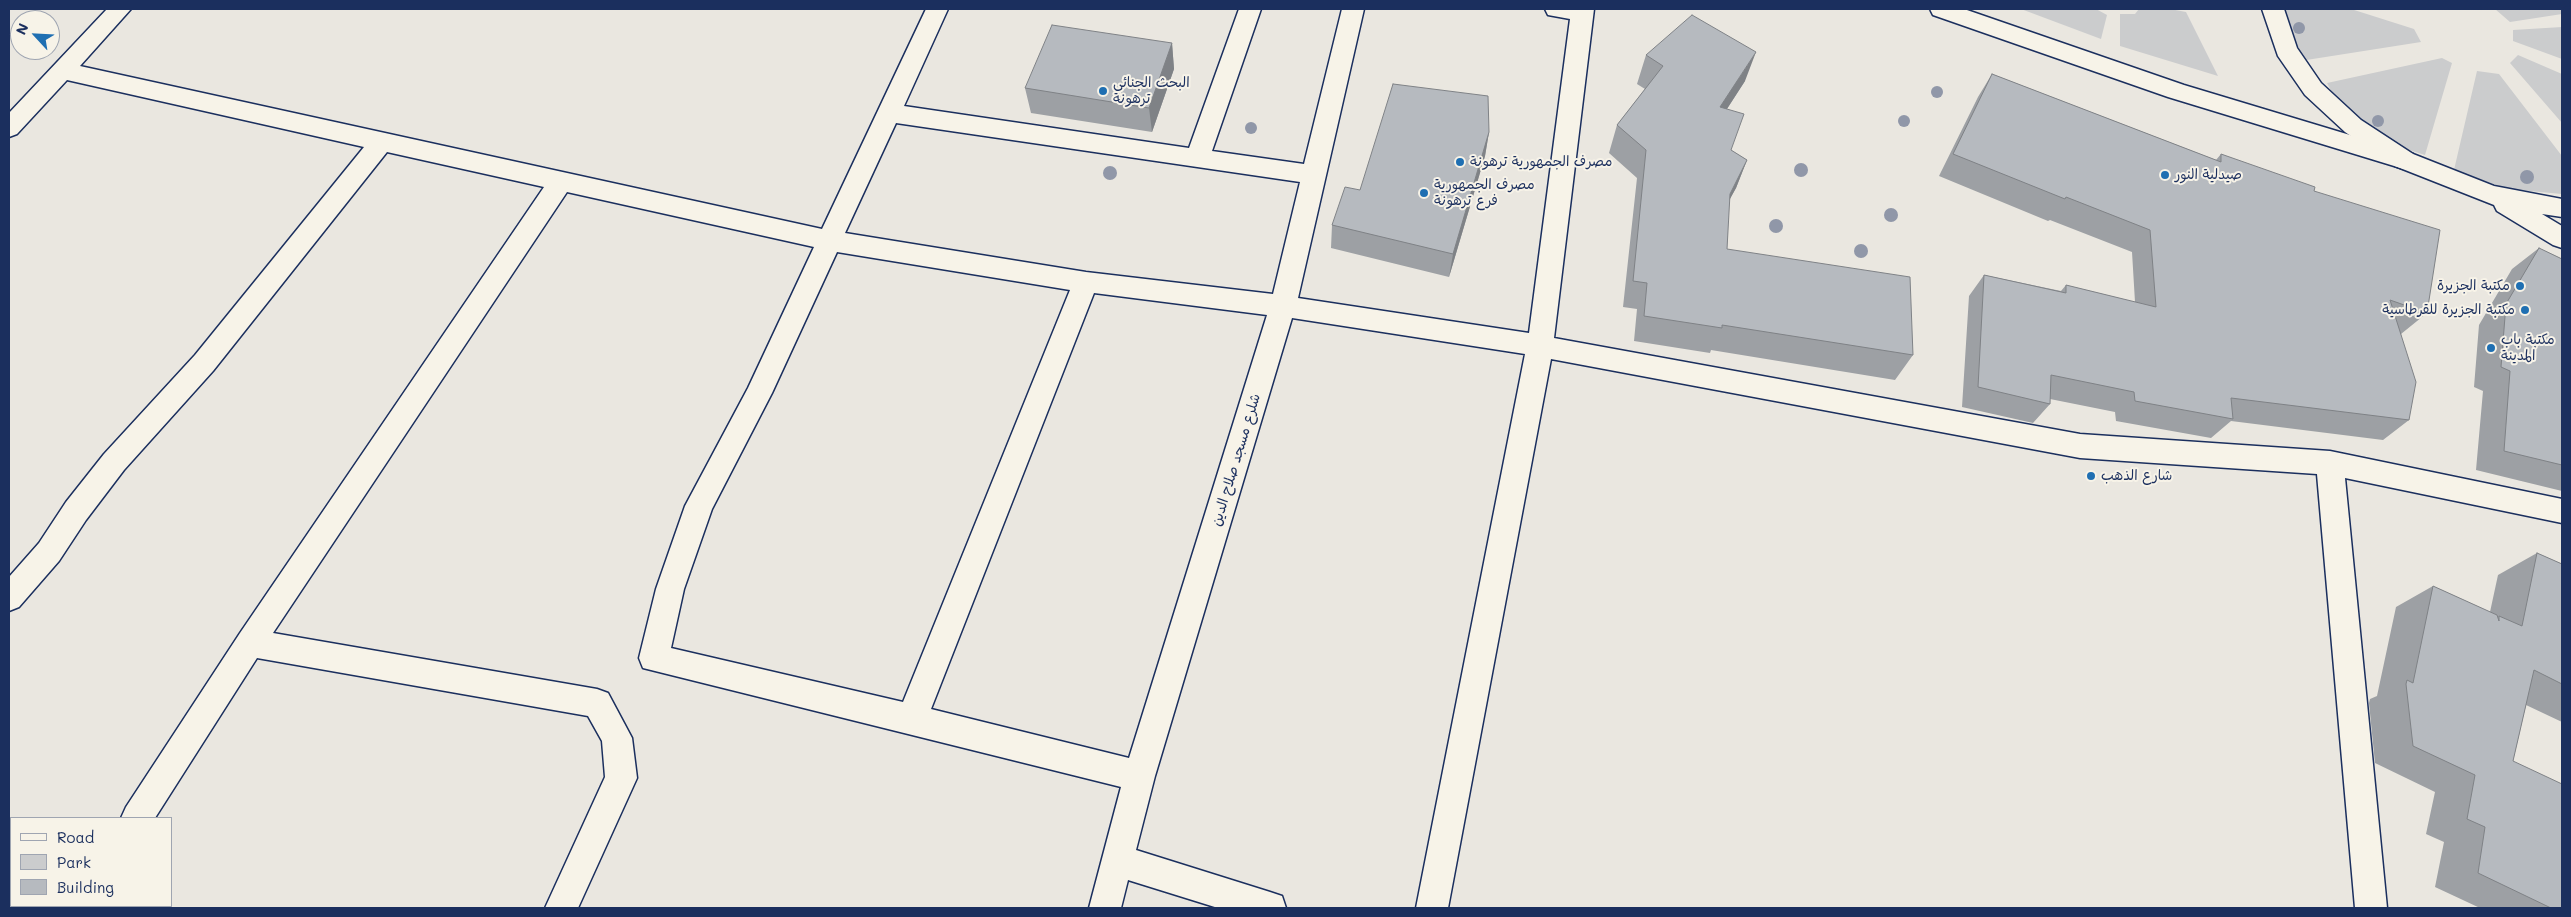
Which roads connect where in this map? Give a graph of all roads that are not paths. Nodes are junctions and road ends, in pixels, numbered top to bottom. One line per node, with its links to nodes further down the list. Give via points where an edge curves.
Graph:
1 (120, 9): 8 (main road)
2 (937, 9): 9 (main road)
3 (1250, 9): 12 (main road)
4 (1353, 9): 14 (main road, شلرع مسجد صلاح الدين)
5 (1941, 9): 13 (main road, via 2176,91)
6 (2274, 9): 13 (main road, via 2286,50 2313,89 2353,126)
7 (1574, 10): 22 (main road)
8 (63, 71): 10 (main road); 11 (main road)
9 (889, 113): 12 (main road); 19 (main road)
10 (9, 128)
11 (381, 143): 15 (main road); 25 (main road, via 204,363 114,462 48,552)
12 (1198, 157): 14 (main road)
13 (2404, 160): 16 (main road)
14 (1314, 175): 21 (main road, شلرع مسجد صلاح الدين)
15 (561, 181): 19 (main road); 26 (main road)
16 (2492, 195): 17 (main road); 18 (main road)
17 (2562, 208)
18 (2562, 238)
19 (831, 241): 20 (main road); 27 (main road, via 759,393 699,506 670,590 654,658)
20 (1086, 282): 21 (main road); 27 (main road)
21 (1282, 306): 22 (main road); 28 (main road, شلرع مسجد صلاح الدين)
22 (1540, 346): 23 (main road, via 2080,446); 34 (main road)
23 (2330, 463): 24 (main road); 35 (main road)
24 (2559, 512)
25 (9, 598)
26 (250, 642): 29 (main road); 31 (main road, via 597,703 618,738 621,778)
27 (912, 719): 28 (main road)
28 (1139, 776): 30 (main road, شلرع مسجد صلاح الدين)
29 (138, 817)
30 (1118, 861): 32 (main road, شلرع مسجد صلاح الدين); 33 (main road)
31 (561, 908)
32 (1105, 908)
33 (1270, 908)
34 (1432, 908)
35 (2371, 908)

